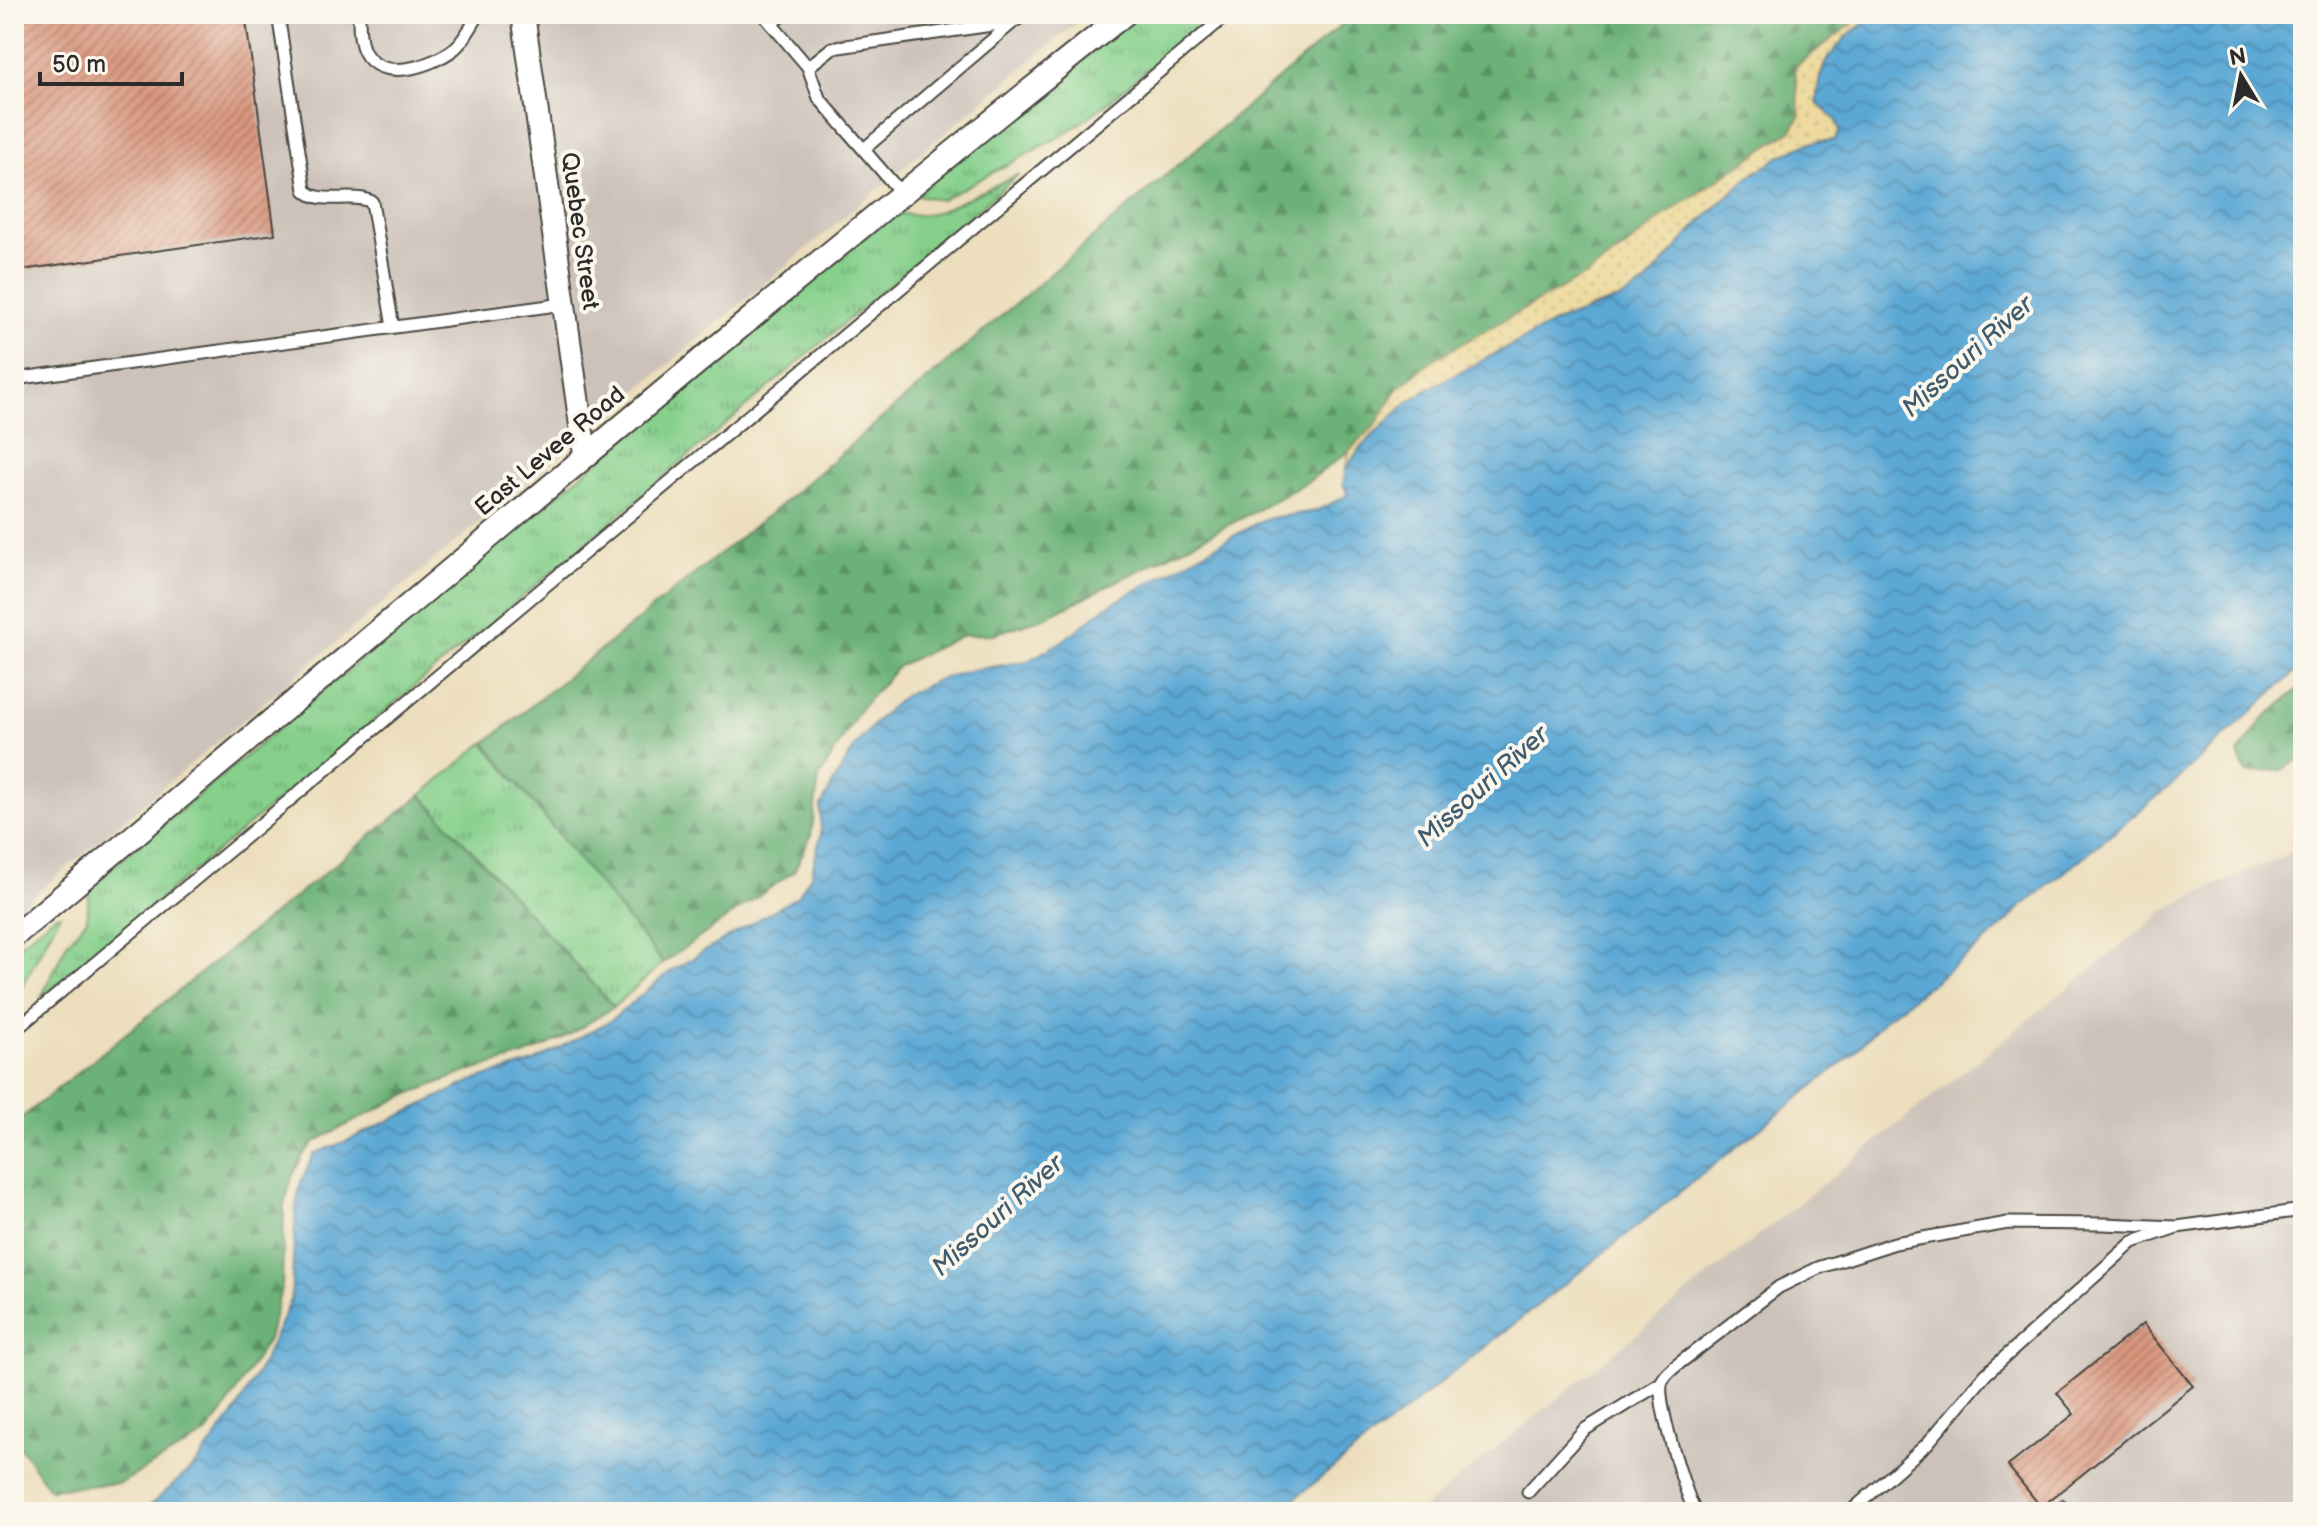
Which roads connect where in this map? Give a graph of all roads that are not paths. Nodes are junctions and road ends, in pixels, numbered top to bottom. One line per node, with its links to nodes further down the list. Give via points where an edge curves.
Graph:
1 (278, 14): 15 (lane, via 305,190 314,197 372,202)
2 (359, 14): 3 (lane, via 366,55 382,67 407,70 456,48)
3 (479, 14)
4 (523, 14): 14 (street, Quebec Street)
5 (784, 14): 9 (lane)
6 (1026, 14): 10 (lane)
7 (1125, 14): 13 (street, East Levee Road)
8 (1228, 14): 19 (lane)
9 (767, 18): 11 (lane)
10 (1013, 22): 11 (lane, via 832,48); 12 (lane)
11 (808, 67): 12 (lane, via 819,98)
12 (864, 149): 13 (lane)
13 (902, 194): 17 (street, East Levee Road)
14 (564, 304): 15 (lane); 17 (street, Quebec Street)
15 (393, 327): 16 (lane)
16 (14, 379)
17 (585, 454): 18 (street, East Levee Road)
18 (14, 936)
19 (14, 1031)
20 (2303, 1210): 21 (lane)
21 (2177, 1227): 22 (lane, via 2008,1223 1859,1253 1779,1287); 24 (lane, via 2133,1242 1986,1374 1927,1444)
22 (1661, 1383): 23 (lane, via 1584,1430); 25 (lane, via 1679,1472)
23 (1528, 1492)
24 (1858, 1510)
25 (1695, 1512)

